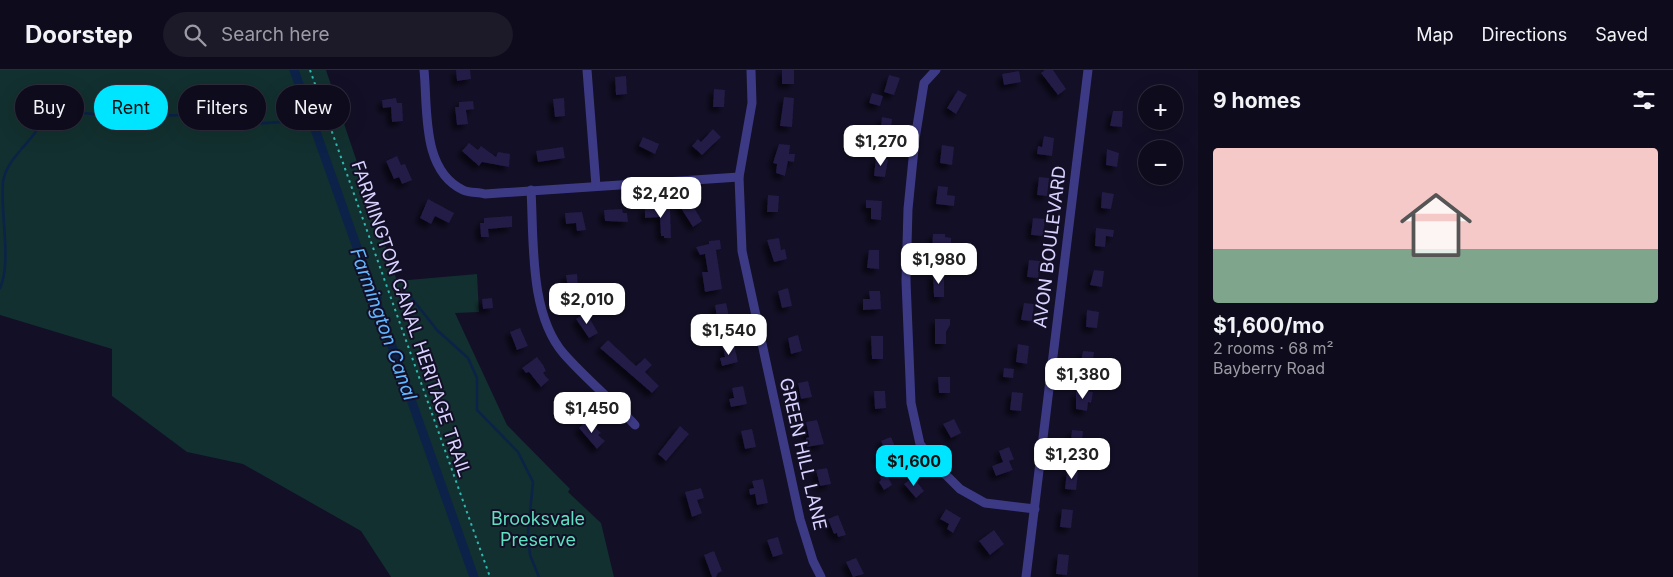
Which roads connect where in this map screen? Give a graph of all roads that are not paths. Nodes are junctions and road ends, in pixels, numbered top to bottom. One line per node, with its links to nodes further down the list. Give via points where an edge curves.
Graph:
1 (424, 70): 8 (street, via 431,143 436,163 446,178 464,190 478,192)
2 (587, 70): 7 (street)
3 (751, 70): 6 (street, GREEN HILL LANE, via 752,103)
4 (936, 70): 10 (street, via 924,83 908,209 906,281 911,403 920,444 960,489 984,503)
5 (1088, 70): 10 (street, AVON BOULEVARD)
6 (739, 178): 7 (street); 11 (street, GREEN HILL LANE, via 742,251 800,519)
7 (596, 186): 8 (street)
8 (531, 190): 9 (street, via 537,288 545,322 563,352)
9 (635, 424)
10 (1034, 509): 12 (street, AVON BOULEVARD)
11 (821, 577)
12 (1026, 577)

